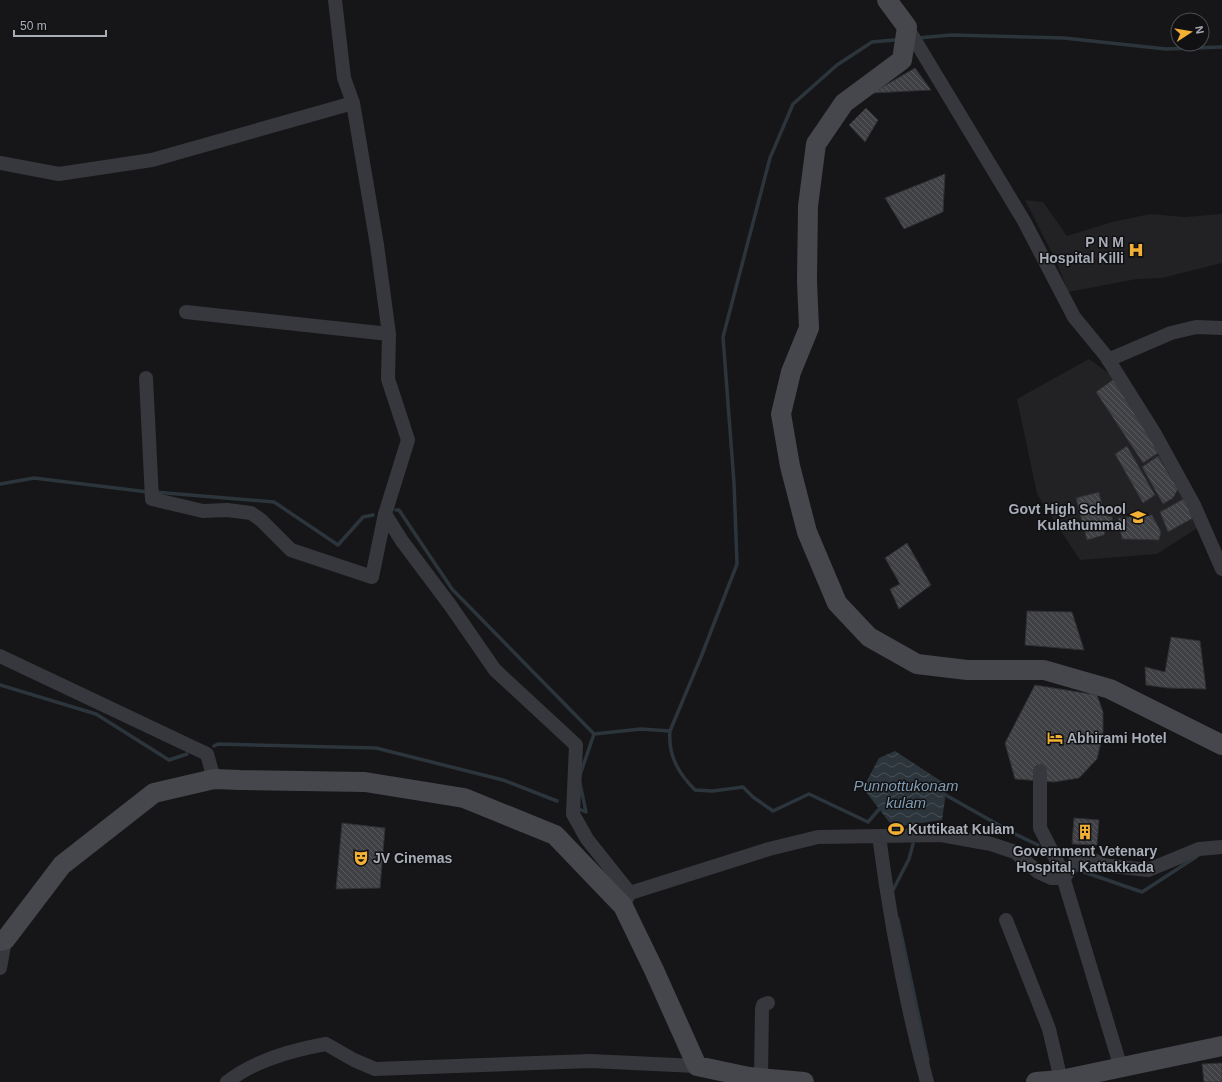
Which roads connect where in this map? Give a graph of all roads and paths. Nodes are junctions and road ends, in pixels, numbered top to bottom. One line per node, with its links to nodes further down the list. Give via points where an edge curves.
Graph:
1 (335, 0): 4 (street, via 344,78)
2 (887, 0): 3 (main road)
3 (907, 27): 9 (street, via 1024,221 1074,317); 14 (main road, via 902,60 844,103 816,144 808,206 809,328 791,372 781,414 790,466 807,532 836,603 869,637 917,664 967,670 1044,670 1110,688)
4 (353, 103): 5 (street, via 152,160 59,174); 8 (street)
5 (0, 163)
6 (186, 312): 8 (street)
7 (1222, 328): 9 (street, via 1196,327 1171,333)
8 (389, 334): 11 (street, via 388,379 408,440)
9 (1108, 360): 12 (street, via 1194,505)
10 (146, 378): 11 (street, via 152,499 203,511 251,513 291,550 372,577)
11 (385, 514): 20 (street, via 495,670 576,745 573,814)
12 (1222, 569)
13 (0, 656): 16 (street, via 207,754)
14 (1222, 745)
15 (1040, 771): 19 (street, via 1040,828)
16 (214, 779): 20 (main road, via 365,782 464,798 555,835); 22 (main road, via 154,793 62,864)
17 (879, 836): 19 (street, via 941,835 991,844 1015,852 1038,872 1051,878); 20 (street, via 818,836 769,849); 33 (street, via 887,900 914,1034)
18 (1222, 848): 19 (street, via 1199,850 1148,870 1102,865 1086,856 1078,857)
19 (1064, 878): 27 (street)
20 (626, 900): 26 (main road)
21 (1006, 920): 30 (street, via 1049,1029)
22 (2, 941): 23 (street)
23 (0, 968)
24 (768, 1003): 29 (street, via 763,1005 762,1009)
25 (1222, 1046): 27 (main road)
26 (697, 1066): 28 (main road); 31 (street, via 590,1061 375,1069 326,1044 265,1060)
27 (1121, 1068): 30 (main road)
28 (721, 1077): 29 (main road)
29 (760, 1078): 32 (main road)
30 (1061, 1080): 34 (main road)
31 (227, 1082)
32 (804, 1082)
33 (927, 1082)
34 (1036, 1082)

